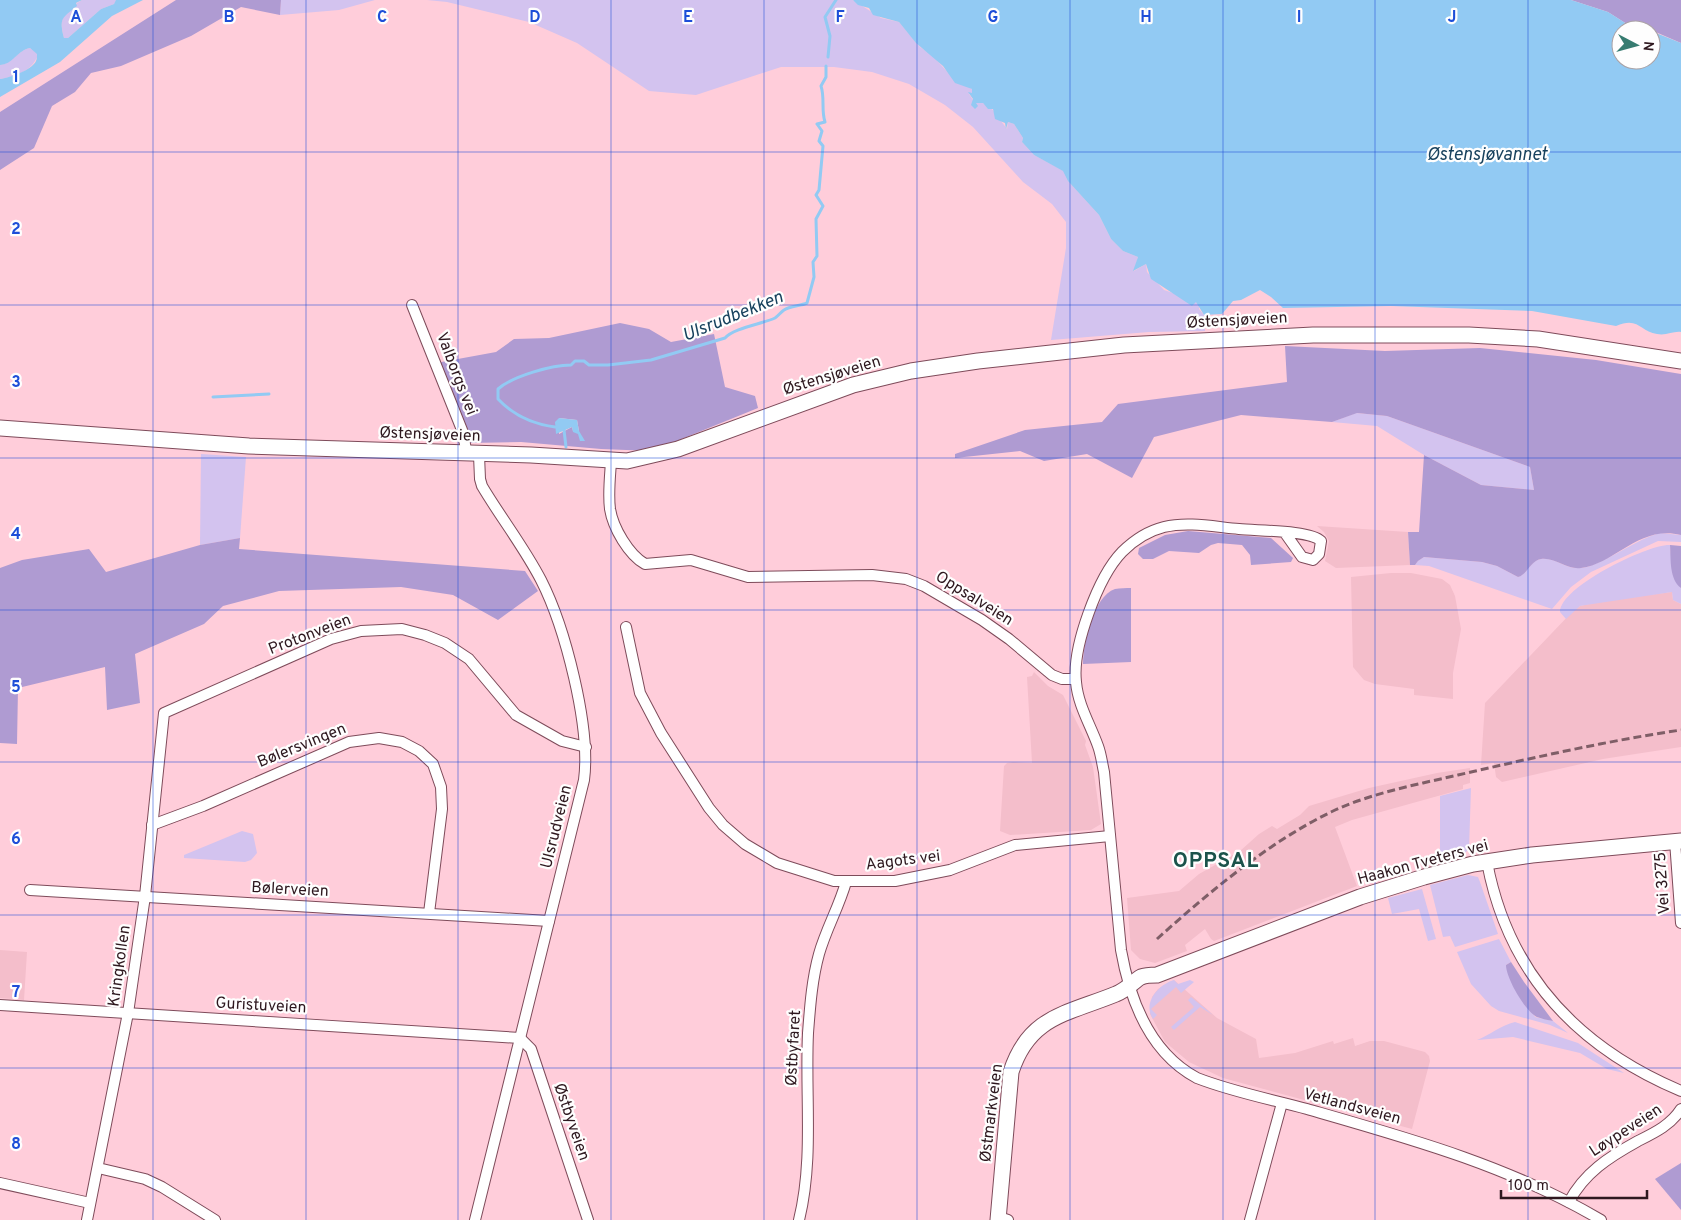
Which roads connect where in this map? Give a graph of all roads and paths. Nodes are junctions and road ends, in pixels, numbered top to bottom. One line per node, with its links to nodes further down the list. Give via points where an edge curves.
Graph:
1 (412, 305): 4 (street, Valborgs vei)
2 (1681, 361): 5 (main road, Østensjøveien, via 1538,339 1469,334 1295,335 1124,345 911,371 853,385 655,456)
3 (0, 428): 4 (main road, Østensjøveien, via 240,446)
4 (473, 454): 5 (main road, Østensjøveien); 10 (street, Ulsrudveien, via 481,484 533,566 548,596 567,652)
5 (611, 462): 8 (street, Oppsalveien, via 612,516 628,548 645,564 691,560 748,577 872,575 906,579 982,620 1052,675)
6 (1285, 533): 8 (street, via 1183,525 1164,527 1137,539 1113,565 1087,617 1077,654)
7 (626, 627): 15 (street, Aagots vei, via 639,687 646,704 670,748 723,825 745,844 776,863)
8 (1075, 679): 12 (street, via 1082,710 1098,747 1104,772)
9 (164, 713): 10 (street, Protonveien, via 331,640 361,630 402,630 445,643 469,659 516,715 548,734); 11 (street, Kringkollen)
10 (586, 747): 19 (street, Ulsrudveien, via 584,780)
11 (152, 825): 17 (street, Kringkollen); 18 (street, Bølersvingen, via 348,742 379,738 402,742 433,764 441,786 442,809)
12 (1110, 836): 15 (street, Aagots vei, via 1020,844 958,868 913,878); 21 (street, via 1121,950)
13 (1678, 841): 14 (main road, Haakon Tveters vei); 20 (street, Vei 3275)
14 (1487, 862): 21 (main road, Haakon Tveters vei, via 1392,886 1157,974 1145,986); 25 (street, via 1511,941 1526,968 1552,1002 1581,1031 1610,1053 1642,1073)
15 (846, 882): 37 (street, Østbyfaret, via 815,972 808,1040 806,1174)
16 (30, 890): 17 (street, Bølerveien)
17 (145, 896): 18 (street, Bølerveien); 23 (street, Kringkollen)
18 (430, 913): 19 (street, Bølerveien)
19 (549, 921): 24 (street, Ulsrudveien)
20 (1681, 924)
21 (1130, 987): 26 (street, Vetlandsveien, via 1149,1033 1174,1064 1213,1084); 32 (main road, Østmarkveien, via 1047,1022 1028,1037 1021,1048 1011,1072)
22 (0, 1005): 23 (street, Guristuveien)
23 (128, 1013): 24 (street, Guristuveien); 28 (street, Kringkollen)
24 (520, 1038): 35 (street, Ulsrudveien); 36 (street, Østbyveien, via 531,1049)
25 (1681, 1090)
26 (1282, 1103): 31 (street, Vetlandsveien, via 1411,1138 1477,1161); 38 (street)
27 (1681, 1109): 31 (street, Løypeveien, via 1666,1126 1603,1162 1585,1178)
28 (98, 1168): 30 (street, Kringkollen); 34 (street, via 144,1179 162,1187)
29 (0, 1183): 30 (street)
30 (90, 1202): 33 (street, Kringkollen)
31 (1568, 1202): 39 (street, Vetlandsveien)
32 (1002, 1219)
33 (88, 1220)
34 (215, 1220)
35 (475, 1220)
36 (588, 1220)
37 (799, 1220)
38 (1250, 1220)
39 (1601, 1220)

